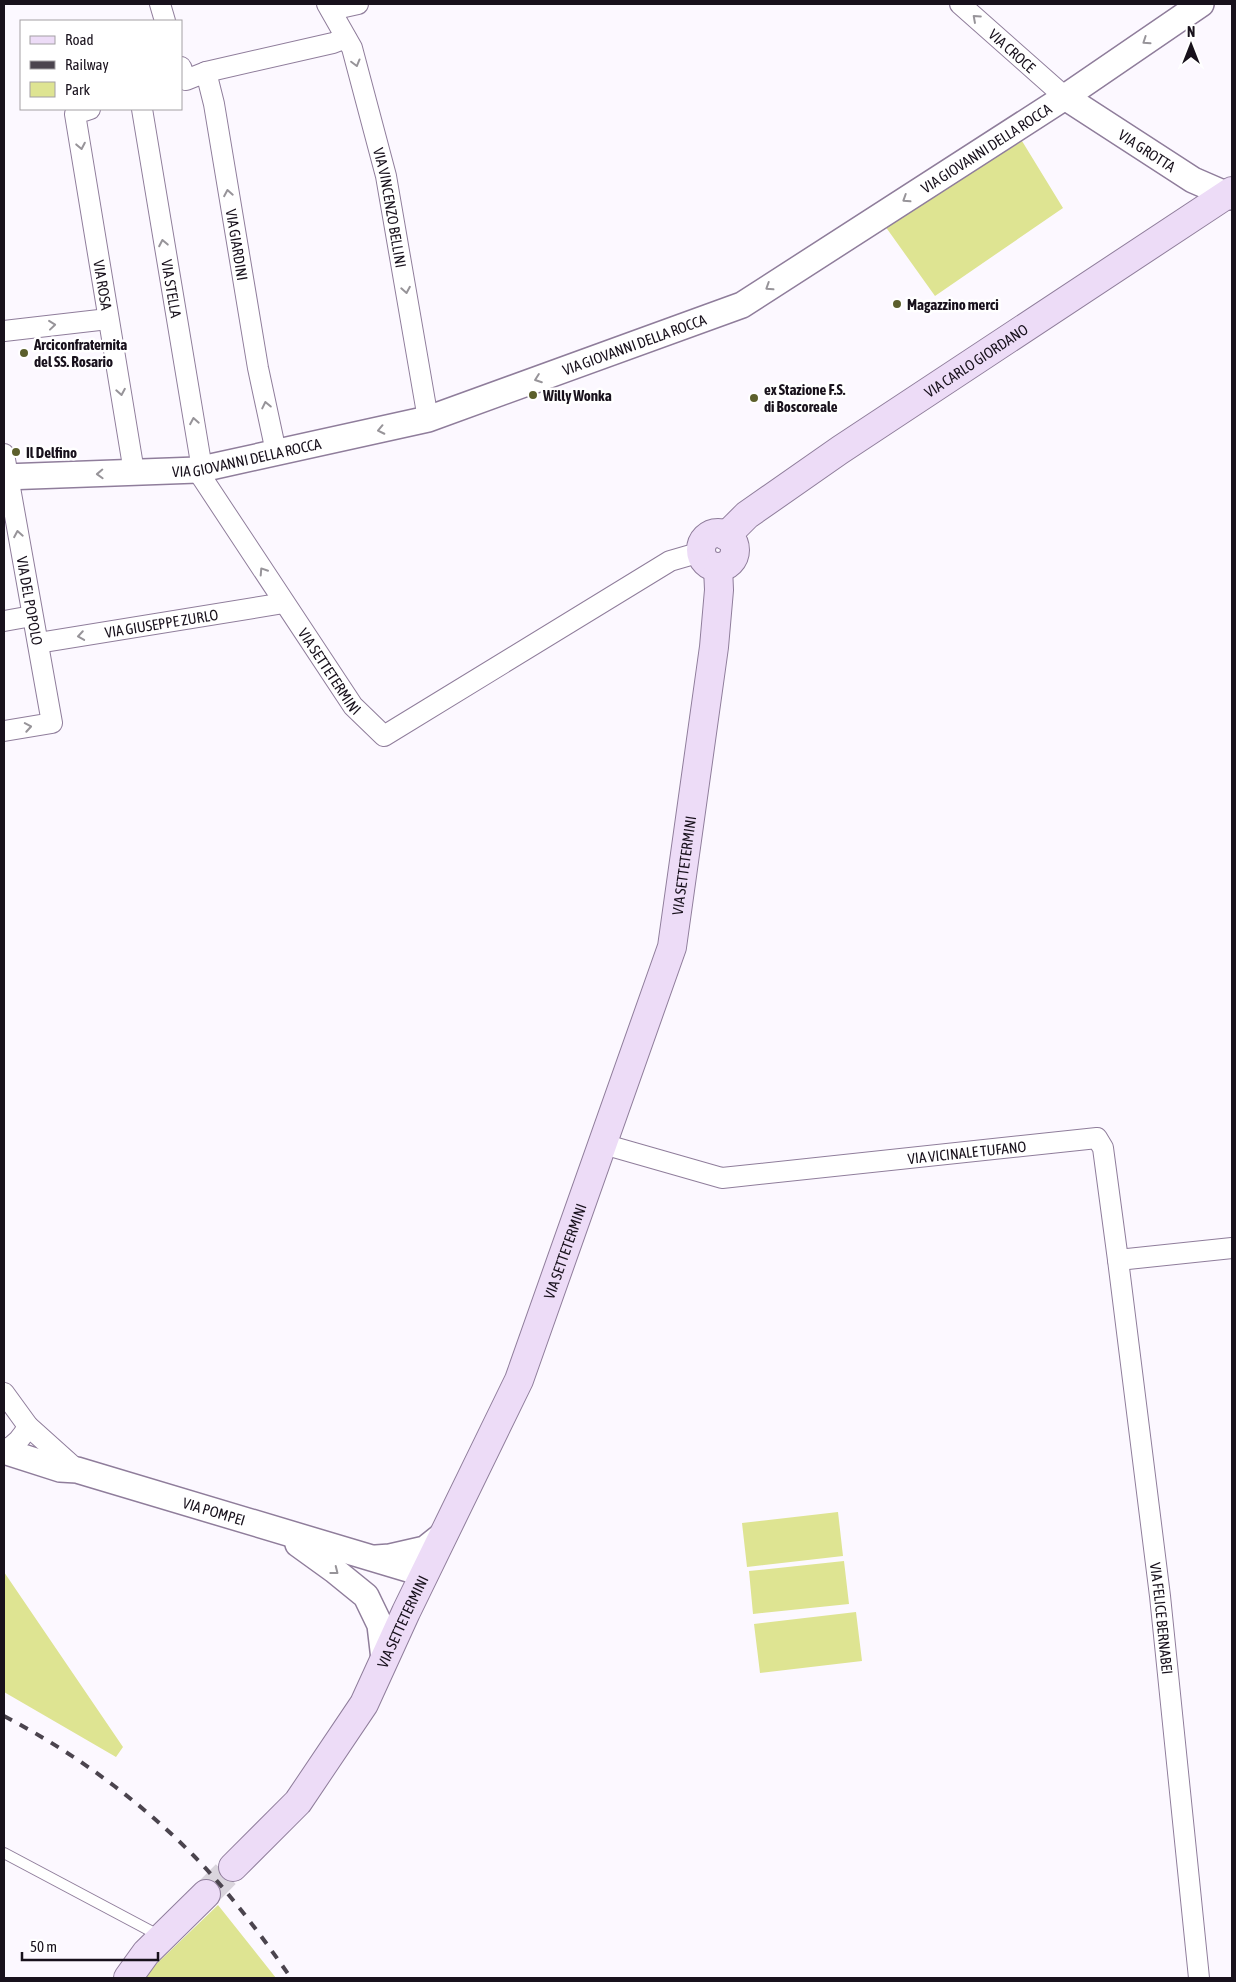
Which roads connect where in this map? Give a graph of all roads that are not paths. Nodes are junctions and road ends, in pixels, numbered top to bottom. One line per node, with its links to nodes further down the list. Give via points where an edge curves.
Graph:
1 (160, 4): 6 (street)
2 (358, 4): 5 (street)
3 (960, 4): 10 (street, VIA CROCE, one-way to 3)
4 (1201, 4): 10 (street, VIA GIOVANNI DELLA ROCCA, one-way to 10)
5 (329, 7): 7 (street, VIA VINCENZO BELLINI)
6 (165, 20)
7 (346, 38): 8 (street, via 333,44); 16 (street, VIA VINCENZO BELLINI, one-way to 16, via 352,48 386,176)
8 (206, 72): 9 (street); 17 (street, VIA GIARDINI, one-way to 8)
9 (183, 76)
10 (1065, 97): 13 (street, VIA GROTTA, via 1189,177); 16 (street, VIA GIOVANNI DELLA ROCCA, one-way to 16, via 742,305)
11 (87, 110): 14 (street, VIA ROSA, one-way to 14, via 75,114)
12 (142, 110): 19 (street, VIA STELLA, one-way to 12)
13 (1230, 194): 21 (main road, VIA CARLO GIORDANO, via 840,450 747,515 726,536 733,544 734,555 728,564)
14 (108, 319): 15 (street, one-way to 14); 20 (street, VIA ROSA, one-way to 20)
15 (4, 331)
16 (428, 420): 17 (street, VIA GIOVANNI DELLA ROCCA, one-way to 17)
17 (276, 452): 19 (street, VIA GIOVANNI DELLA ROCCA)
18 (5, 469): 20 (street, VIA GIOVANNI DELLA ROCCA, one-way to 18); 23 (street, VIA DEL POPOLO, one-way to 18)
19 (200, 469): 20 (street, VIA GIOVANNI DELLA ROCCA); 22 (street, VIA SETTETERMINI, one-way to 19)
20 (134, 472)
21 (709, 560): 22 (street, VIA SETTETERMINI, via 670,561 384,736 353,706); 27 (main road, VIA SETTETERMINI, via 719,590 714,647 672,947)
22 (284, 603): 25 (street, VIA GIUSEPPE ZURLO, one-way to 25)
23 (32, 616): 24 (street); 25 (street, VIA DEL POPOLO)
24 (4, 621)
25 (38, 643): 26 (street, VIA DEL POPOLO, one-way to 25, via 52,723)
26 (4, 731)
27 (604, 1144): 29 (street, VIA VICINALE TUFANO, via 722,1178 1097,1138 1103,1148); 35 (main road, VIA SETTETERMINI, via 519,1380)
28 (1232, 1248): 29 (street)
29 (1118, 1260): 44 (street, VIA FELICE BERNABEI, via 1160,1596)
30 (4, 1393): 31 (street)
31 (17, 1420): 32 (street, via 23,1436); 33 (street)
32 (4, 1451): 33 (street, VIA POMPEI, via 60,1469)
33 (77, 1470): 34 (street, VIA POMPEI)
34 (282, 1532): 36 (street, VIA POMPEI); 38 (street, one-way to 38, via 366,1596 380,1625)
35 (444, 1533): 36 (street, via 425,1549); 37 (main road, VIA SETTETERMINI)
36 (368, 1558): 37 (street, VIA POMPEI)
37 (425, 1574): 38 (main road, VIA SETTETERMINI)
38 (384, 1659): 40 (main road, VIA SETTETERMINI, via 364,1704 298,1802)
39 (4, 1853): 42 (lane)
40 (233, 1867)
41 (206, 1894): 42 (main road)
42 (162, 1937): 43 (main road)
43 (128, 1978)
44 (1199, 1978)

